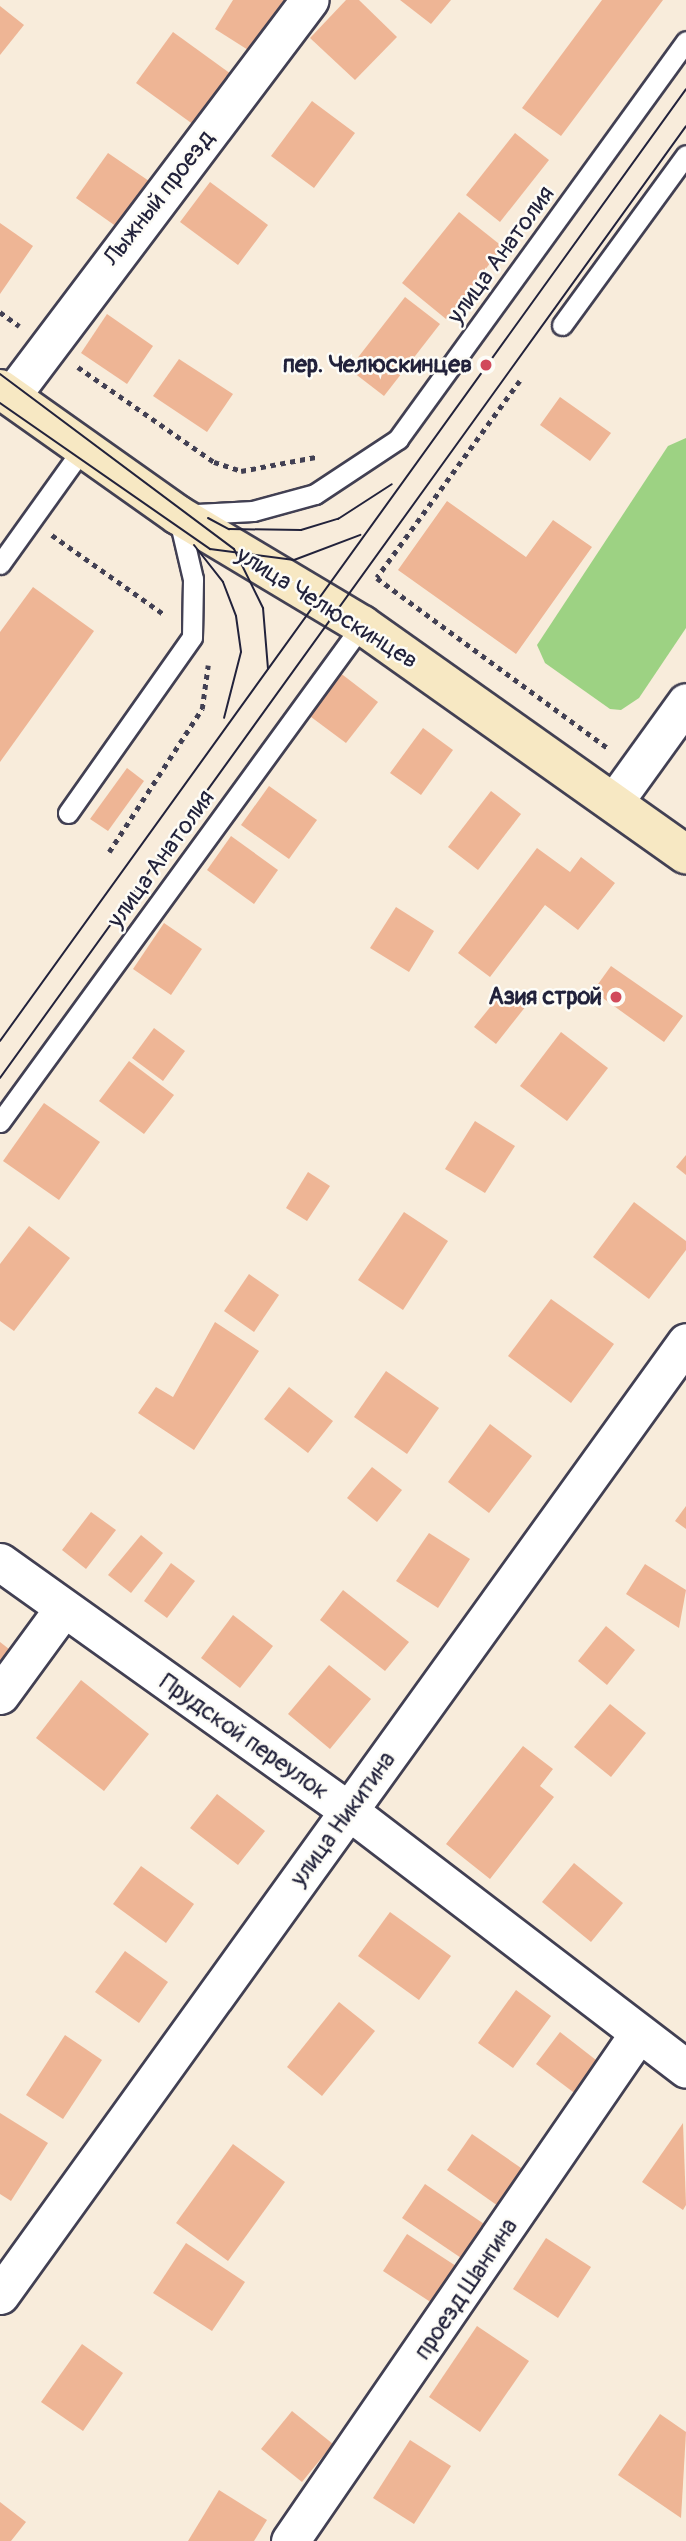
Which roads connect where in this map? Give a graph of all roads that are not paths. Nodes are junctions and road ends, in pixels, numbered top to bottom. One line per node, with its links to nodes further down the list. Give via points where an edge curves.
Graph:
1 (309, 0): 5 (street, Лыжный проезд)
2 (686, 41): 7 (lane, улица Анатолия, via 398,439 315,494 253,511)
3 (686, 155): 4 (lane)
4 (562, 325)
5 (6, 393): 6 (main road, улица Челюскинцев)
6 (83, 448): 7 (main road, улица Челюскинцев); 8 (lane)
7 (178, 515): 9 (main road, улица Челюскинцев); 12 (lane, via 193,579 192,636)
8 (0, 564)
9 (362, 625): 11 (main road, улица Челюскинцев); 14 (lane, улица Анатолия)
10 (686, 702): 11 (street)
11 (614, 802): 13 (main road, улица Челюскинцев)
12 (68, 813)
13 (686, 854)
14 (0, 1122)
15 (686, 1342): 19 (street, улица Никитина)
16 (0, 1562): 17 (street, Прудской переулок)
17 (63, 1609): 18 (street); 19 (street, Прудской переулок)
18 (0, 1695)
19 (349, 1811): 20 (street, Прудской переулок); 22 (street, улица Никитина)
20 (638, 2034): 21 (street, Прудской переулок); 23 (street, проезд Шангина)
21 (686, 2068)
22 (0, 2295)
23 (290, 2541)

